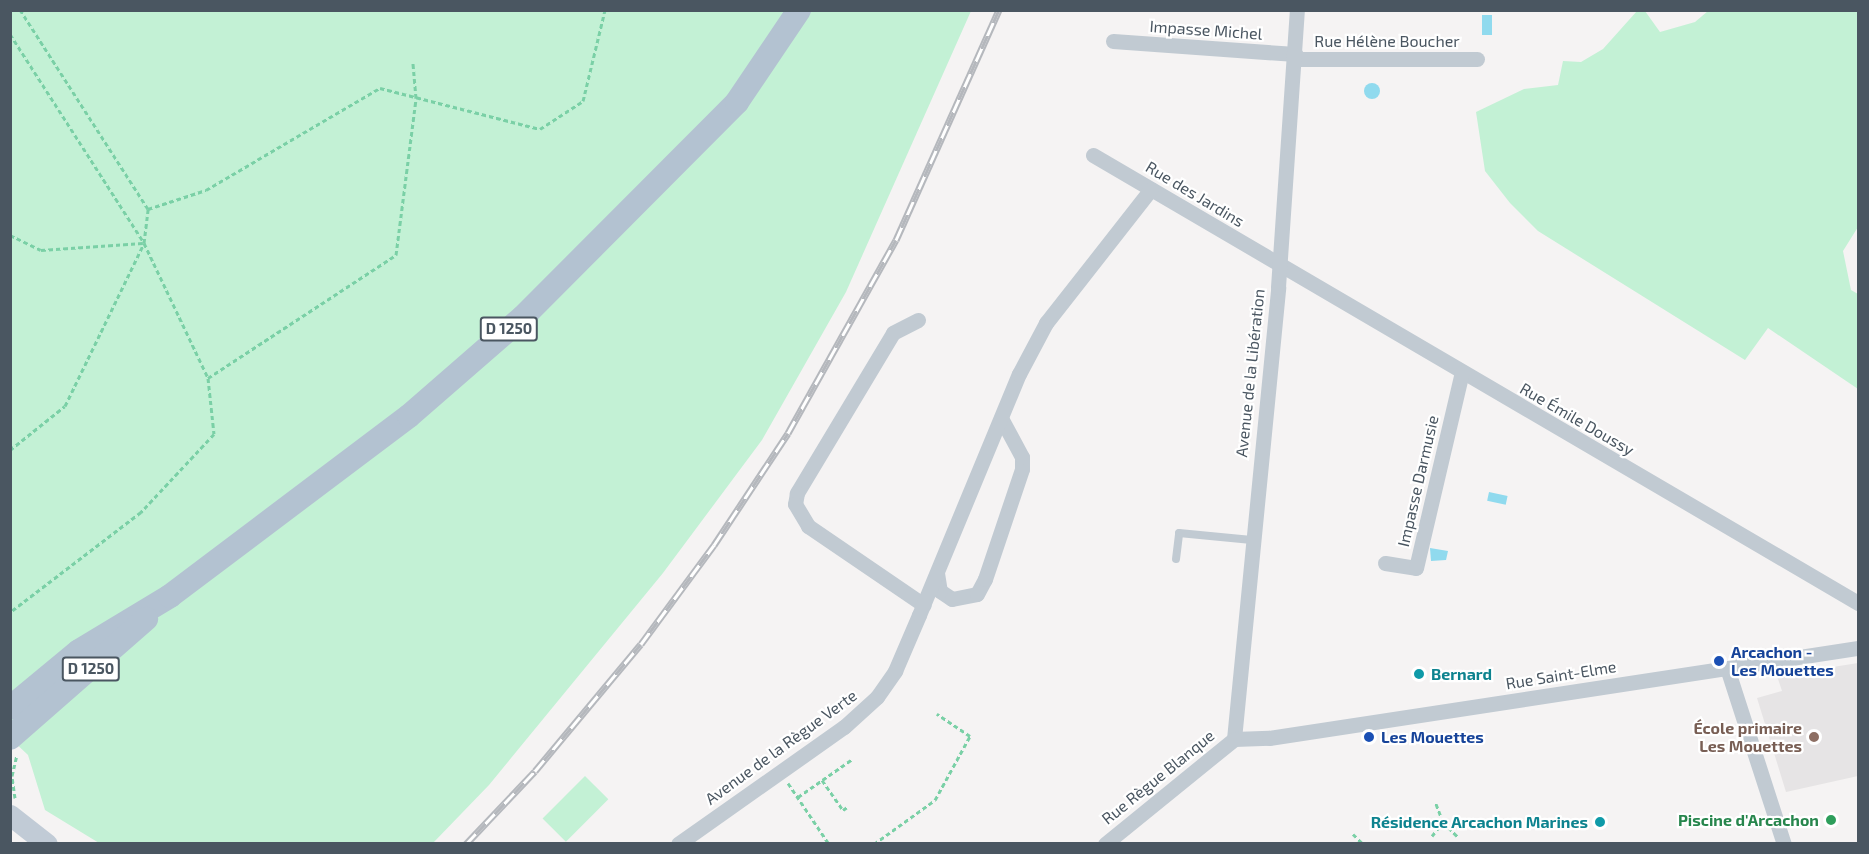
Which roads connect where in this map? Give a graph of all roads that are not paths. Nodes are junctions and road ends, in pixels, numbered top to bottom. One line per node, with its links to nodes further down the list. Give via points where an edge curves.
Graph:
1 (799, 10): 16 (main road, D 1250, via 737,102 523,317 409,416)
2 (1297, 10): 4 (street, Avenue de la Libération)
3 (1113, 41): 4 (street, Impasse Michel)
4 (1296, 57): 5 (street, Rue Hélène Boucher); 8 (street, Avenue de la Libération)
5 (1477, 59)
6 (1094, 155): 7 (street, Rue des Jardins)
7 (1151, 189): 8 (street, Rue des Jardins); 11 (street, Avenue de la Règue Verte, via 1046,323)
8 (1278, 264): 10 (street, Rue Émile Doussy); 12 (street, Avenue de la Libération)
9 (918, 320): 18 (street, via 893,333 797,493 795,504 808,526)
10 (1462, 372): 14 (street, Impasse Darmusie, via 1416,568); 17 (street, Rue Émile Doussy)
11 (1001, 418): 15 (street, Avenue de la Règue Verte); 15 (street, via 1022,457 1023,469 985,579 977,594 952,599 940,591)
12 (1252, 540): 13 (lane, via 1179,533); 22 (street, Avenue de la Libération)
13 (1176, 559)
14 (1385, 563)
15 (937, 570): 18 (street, Avenue de la Règue Verte)
16 (170, 596): 21 (main road, D 1250, via 79,651); 23 (main road, D 1250)
17 (1858, 603)
18 (924, 604): 26 (street, Avenue de la Règue Verte, via 894,671 860,715)
19 (1858, 648): 20 (street, Rue Saint-Elme)
20 (1727, 668): 22 (street, Rue Saint-Elme, via 1269,738); 28 (street)
21 (10, 708)
22 (1234, 739): 27 (street, Rue Règue Blanque)
23 (13, 745)
24 (15, 809): 25 (main road)
25 (47, 843)
26 (678, 843)
27 (1106, 843)
28 (1784, 843)

